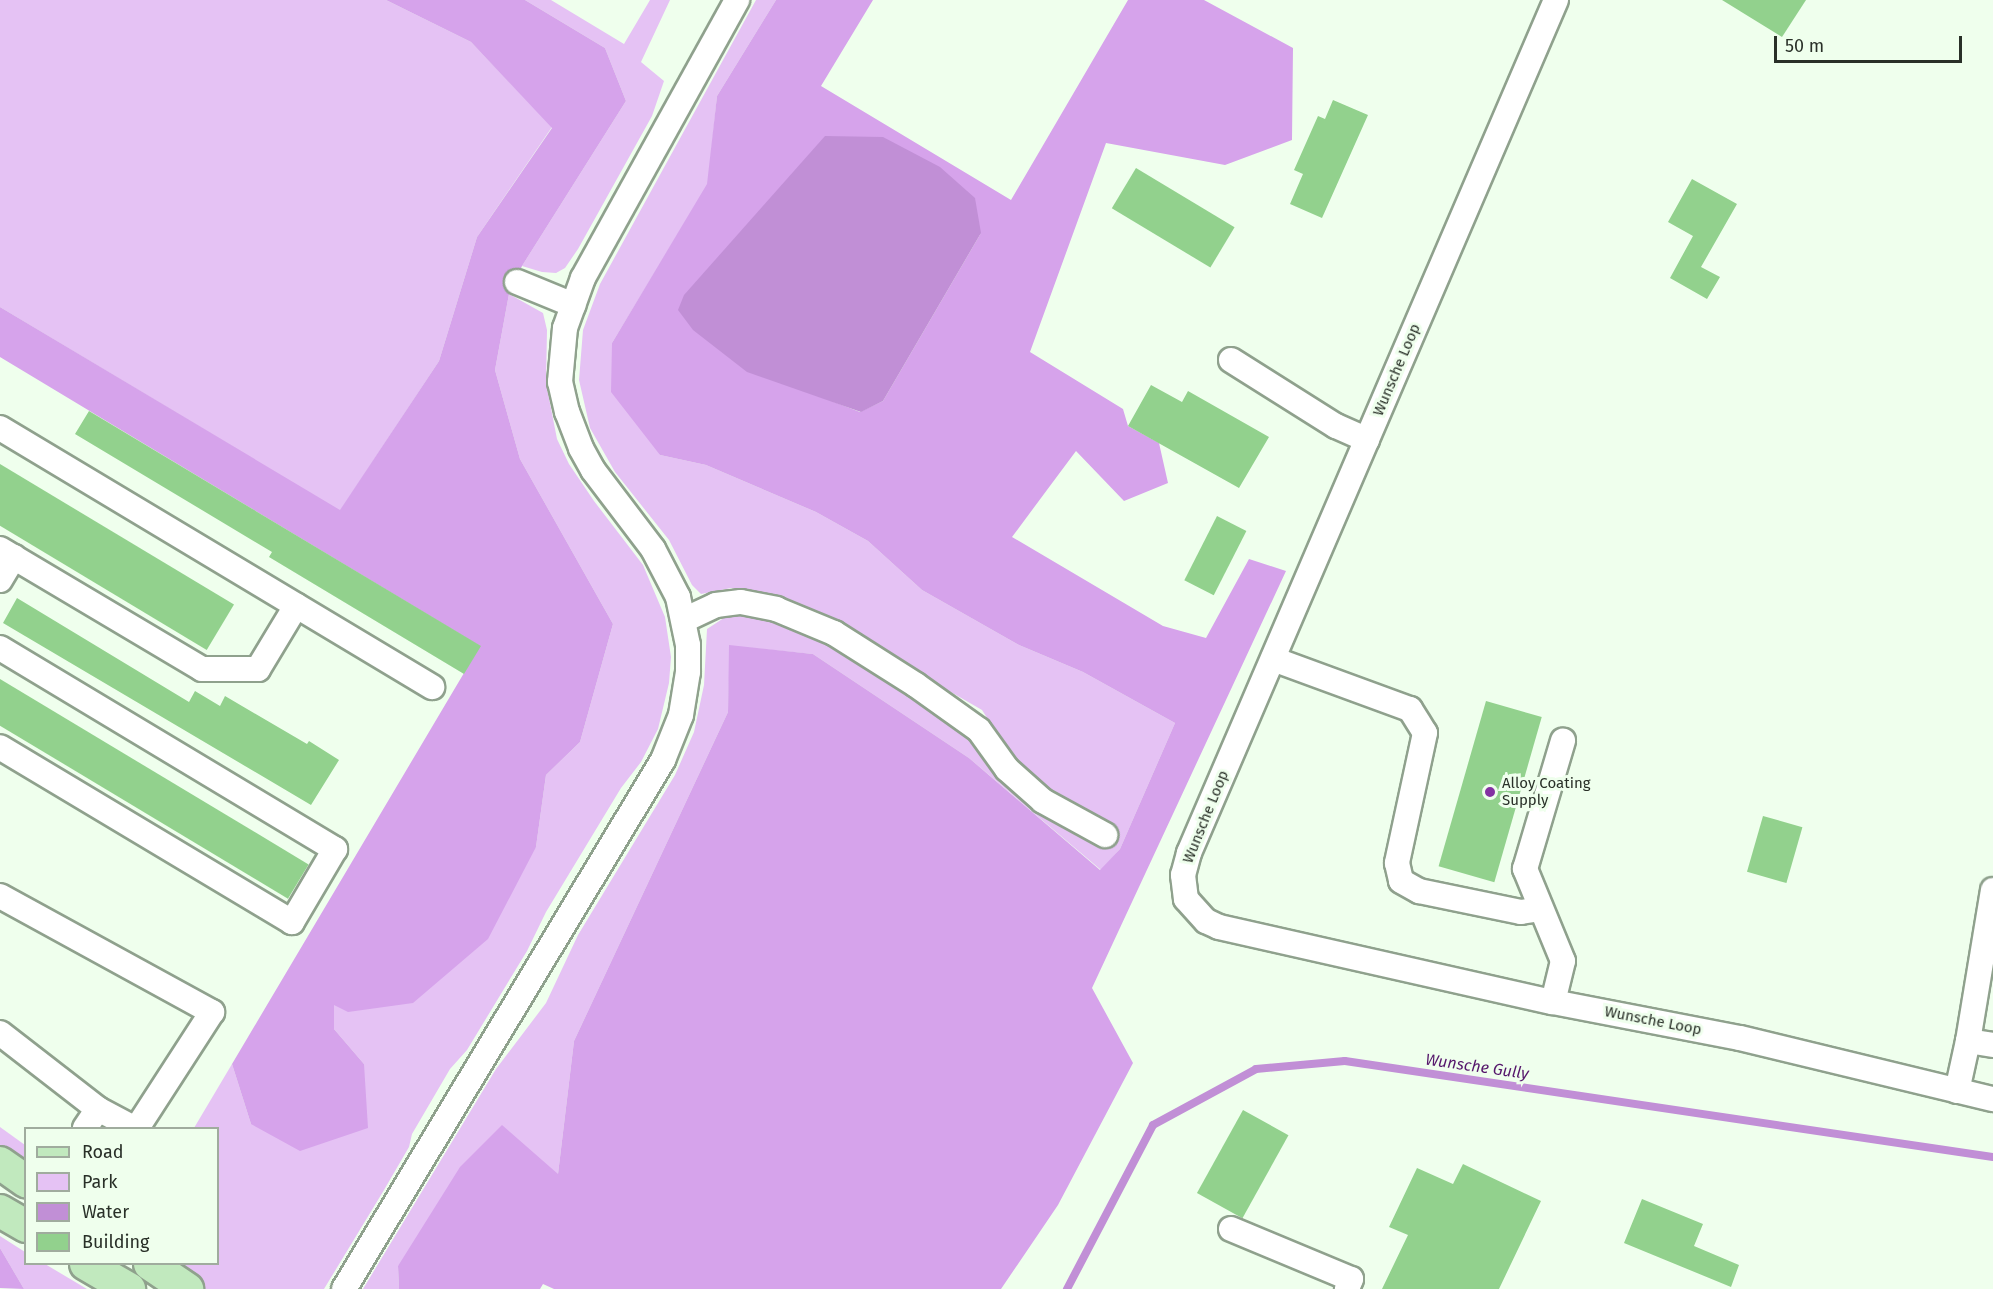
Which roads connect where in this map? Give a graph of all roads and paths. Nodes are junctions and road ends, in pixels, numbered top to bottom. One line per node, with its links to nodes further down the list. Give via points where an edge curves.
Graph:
1 (737, 0): 4 (street, via 583,278)
2 (1556, 0): 7 (street, Wunsche Loop)
3 (517, 282): 4 (street)
4 (573, 305): 11 (street, via 565,328 561,381 567,412 593,470 653,549 678,597)
5 (1231, 360): 7 (street, via 1336,426)
6 (0, 428): 10 (street)
7 (1367, 440): 13 (street, Wunsche Loop)
8 (7, 553): 9 (street); 10 (street, via 202,669 258,669)
9 (0, 580)
10 (296, 606): 14 (street)
11 (684, 620): 17 (street, via 716,605 741,602 776,609 834,633 979,730 1007,769 1043,801); 40 (street, via 688,672 681,715 663,760)
12 (0, 648): 16 (street, via 335,849 292,922)
13 (1273, 659): 20 (street, via 1410,709 1425,733 1397,863 1401,881 1419,891 1521,912); 22 (street, Wunsche Loop, via 1190,853 1182,887 1194,910 1220,927)
14 (432, 687)
15 (1563, 741): 20 (street, via 1525,869)
16 (0, 747)
17 (1105, 835)
18 (1993, 890): 21 (street)
19 (0, 896): 30 (street, via 212,1012)
20 (1541, 909): 22 (street, via 1563,961)
21 (1986, 973): 24 (street)
22 (1554, 1002): 26 (street, Wunsche Loop, via 1740,1038)
23 (0, 1033): 28 (street)
24 (1968, 1041): 25 (street); 26 (street)
25 (1993, 1045)
26 (1957, 1090): 27 (street, Wunsche Loop)
27 (1993, 1100)
28 (91, 1119): 29 (street)
29 (130, 1127)
30 (136, 1127)
31 (0, 1163): 32 (main road)
32 (24, 1180)
33 (0, 1211): 34 (main road)
34 (24, 1226)
35 (1231, 1229): 41 (street, via 1351,1279)
36 (89, 1265): 38 (main road)
37 (153, 1265): 39 (main road)
38 (129, 1289)
39 (187, 1289)
40 (344, 1289)
41 (1347, 1289)

